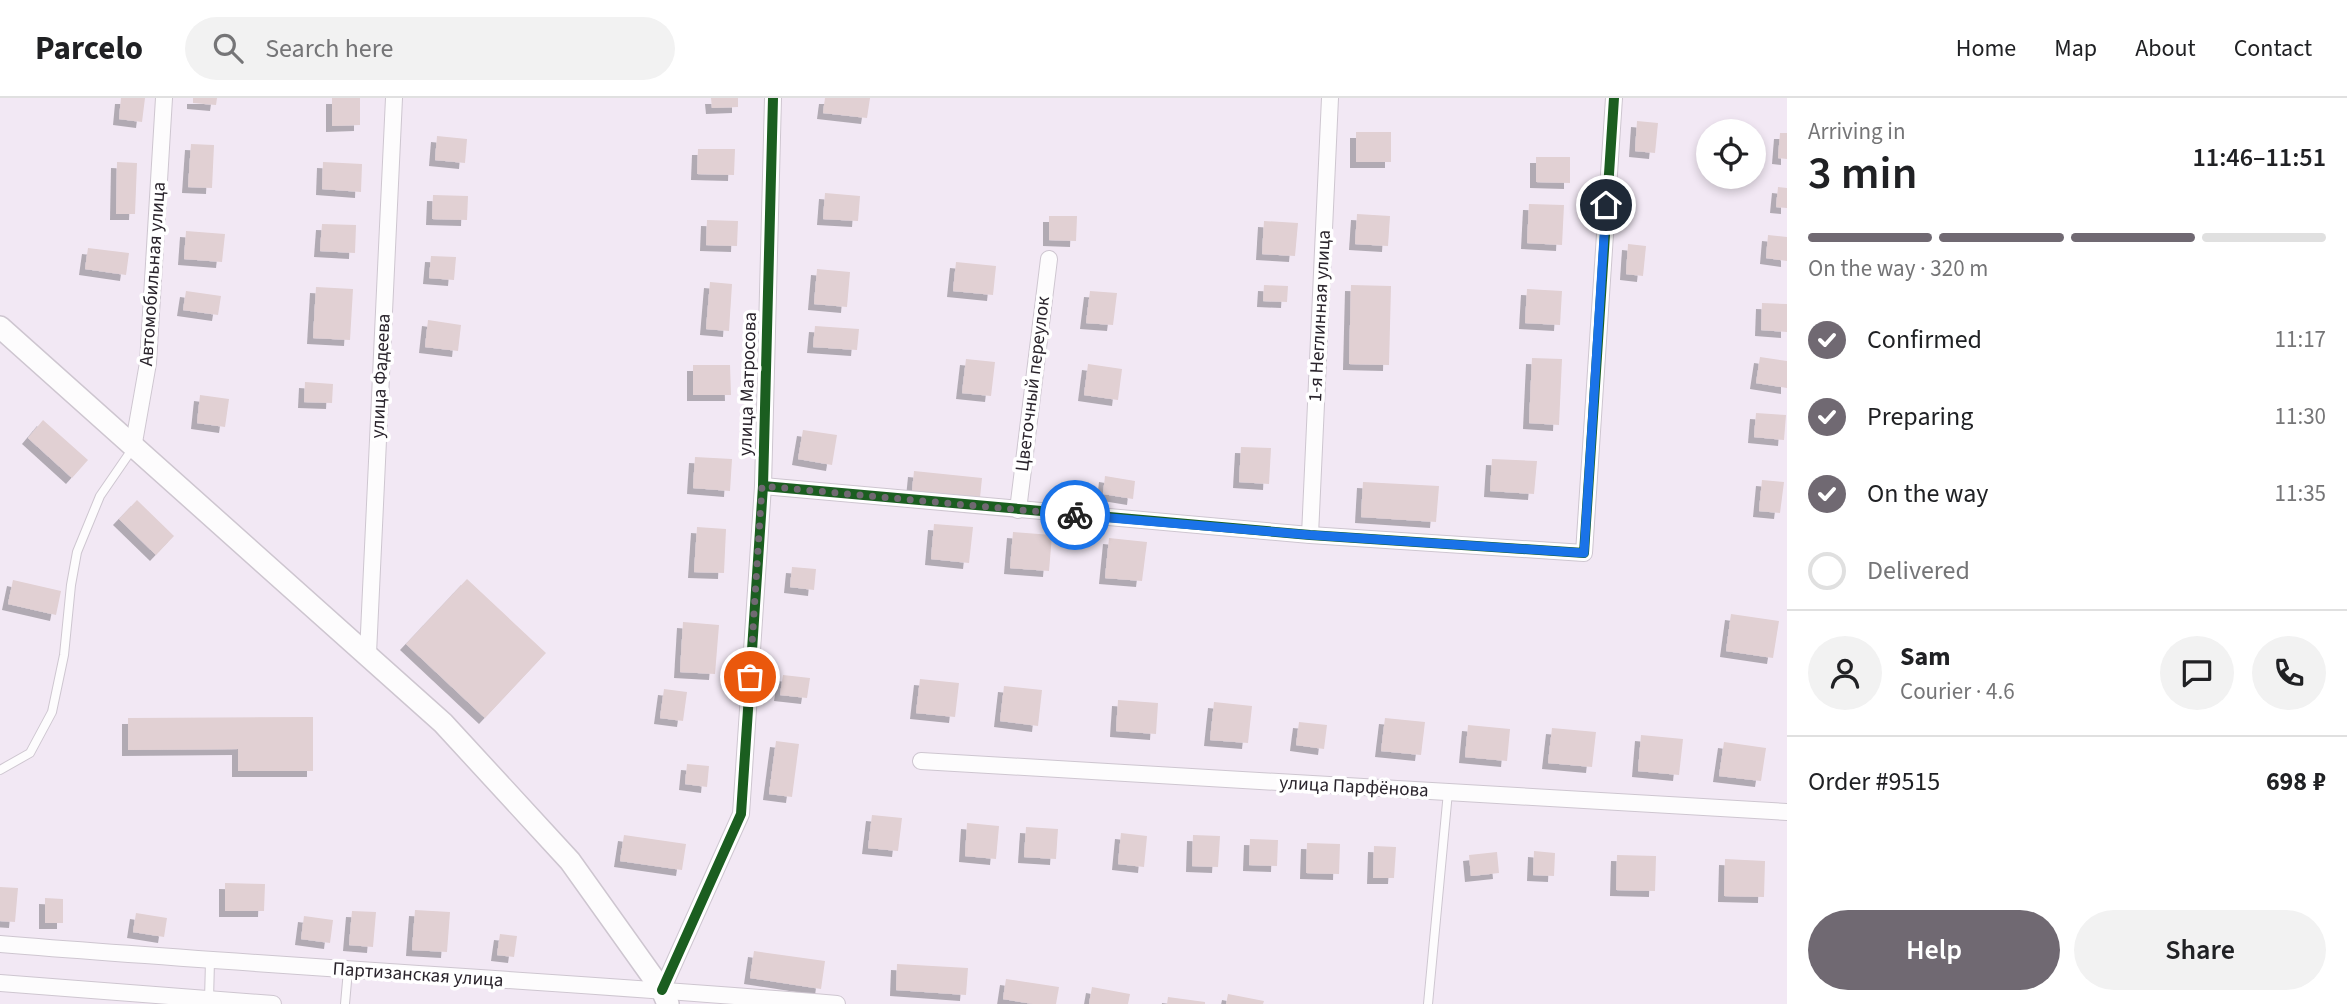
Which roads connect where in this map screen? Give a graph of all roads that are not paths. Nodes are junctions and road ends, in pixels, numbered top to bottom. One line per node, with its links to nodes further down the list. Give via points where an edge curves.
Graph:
1 (164, 98): 8 (street, Автомобильная улица, via 148,363)
2 (394, 98): 12 (street, улица Фадеева)
3 (773, 98): 9 (street, улица Матросова)
4 (1331, 98): 11 (street, 1-я Неглинная улица)
5 (1614, 98): 11 (street, via 1584,553)
6 (1049, 259): 10 (street, Цветочный переулок)
7 (0, 327): 8 (main road)
8 (134, 448): 12 (main road); 14 (lane, via 100,496 77,552 52,712 30,753)
9 (762, 486): 10 (street); 21 (street, улица Матросова, via 741,814)
10 (1018, 510): 11 (street)
11 (1310, 535)
12 (368, 654): 21 (main road, via 443,723 570,861)
13 (921, 761): 15 (street, улица Парфёнова)
14 (0, 771)
15 (1447, 792): 16 (street, улица Парфёнова); 26 (lane)
16 (1787, 812)
17 (0, 944): 18 (street, Партизанская улица)
18 (210, 961): 19 (street, Партизанская улица); 22 (lane)
19 (348, 970): 21 (street, Партизанская улица); 24 (lane)
20 (0, 983): 22 (street)
21 (665, 997): 25 (street, Партизанская улица)
22 (209, 1002): 23 (street)
23 (273, 1004)
24 (345, 1004)
25 (836, 1004)
26 (1428, 1004)

